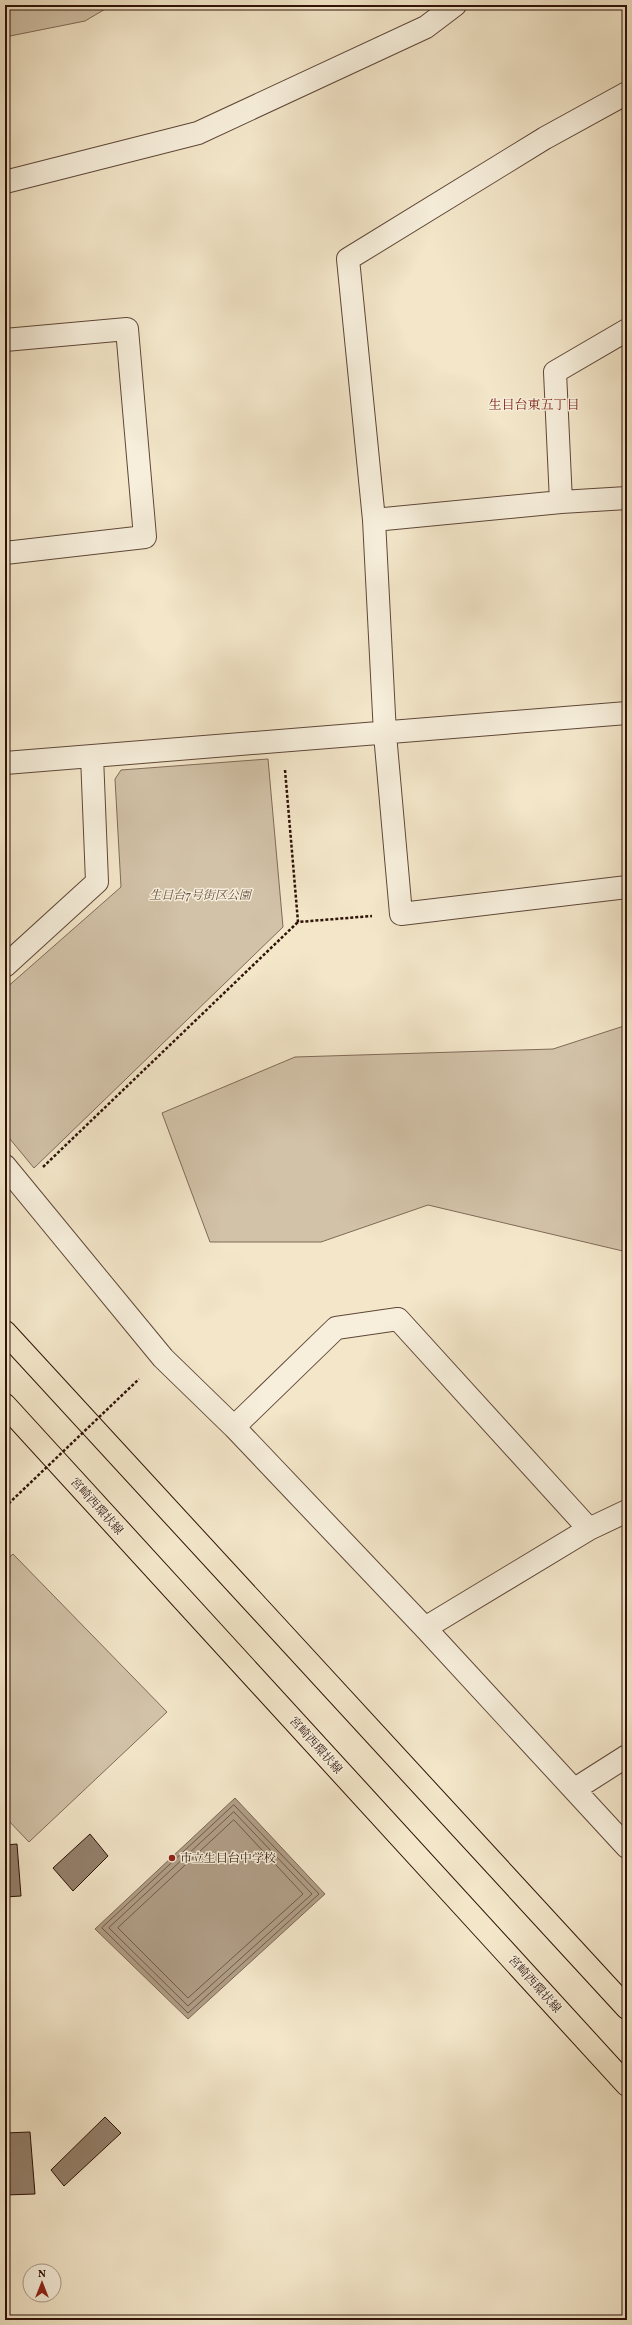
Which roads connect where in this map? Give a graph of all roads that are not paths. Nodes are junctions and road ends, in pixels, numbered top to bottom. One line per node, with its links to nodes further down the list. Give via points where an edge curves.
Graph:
1 (456, 5): 3 (street, via 426,27 198,133)
2 (627, 93): 8 (street, via 545,138 348,259)
3 (5, 182)
4 (627, 330): 7 (street, via 555,372)
5 (5, 340): 9 (street, via 127,329 145,537)
6 (627, 498): 7 (street)
7 (561, 502): 8 (street)
8 (374, 520): 11 (street)
9 (5, 553)
10 (627, 713): 11 (street)
11 (384, 734): 12 (street); 14 (street, via 401,914)
12 (92, 756): 13 (street); 15 (street, via 97,882)
13 (5, 763)
14 (627, 887)
15 (5, 966)
16 (5, 1166): 19 (street, via 163,1358)
17 (5, 1332): 26 (main road)
18 (5, 1405): 27 (main road, 宮崎西環状線)
19 (234, 1427): 21 (street, via 336,1328 398,1319); 22 (street)
20 (627, 1511): 21 (street)
21 (589, 1529): 22 (street)
22 (425, 1628): 24 (street)
23 (627, 1756): 24 (street)
24 (575, 1790): 25 (street)
25 (627, 1846)
26 (627, 2008)
27 (627, 2085)

